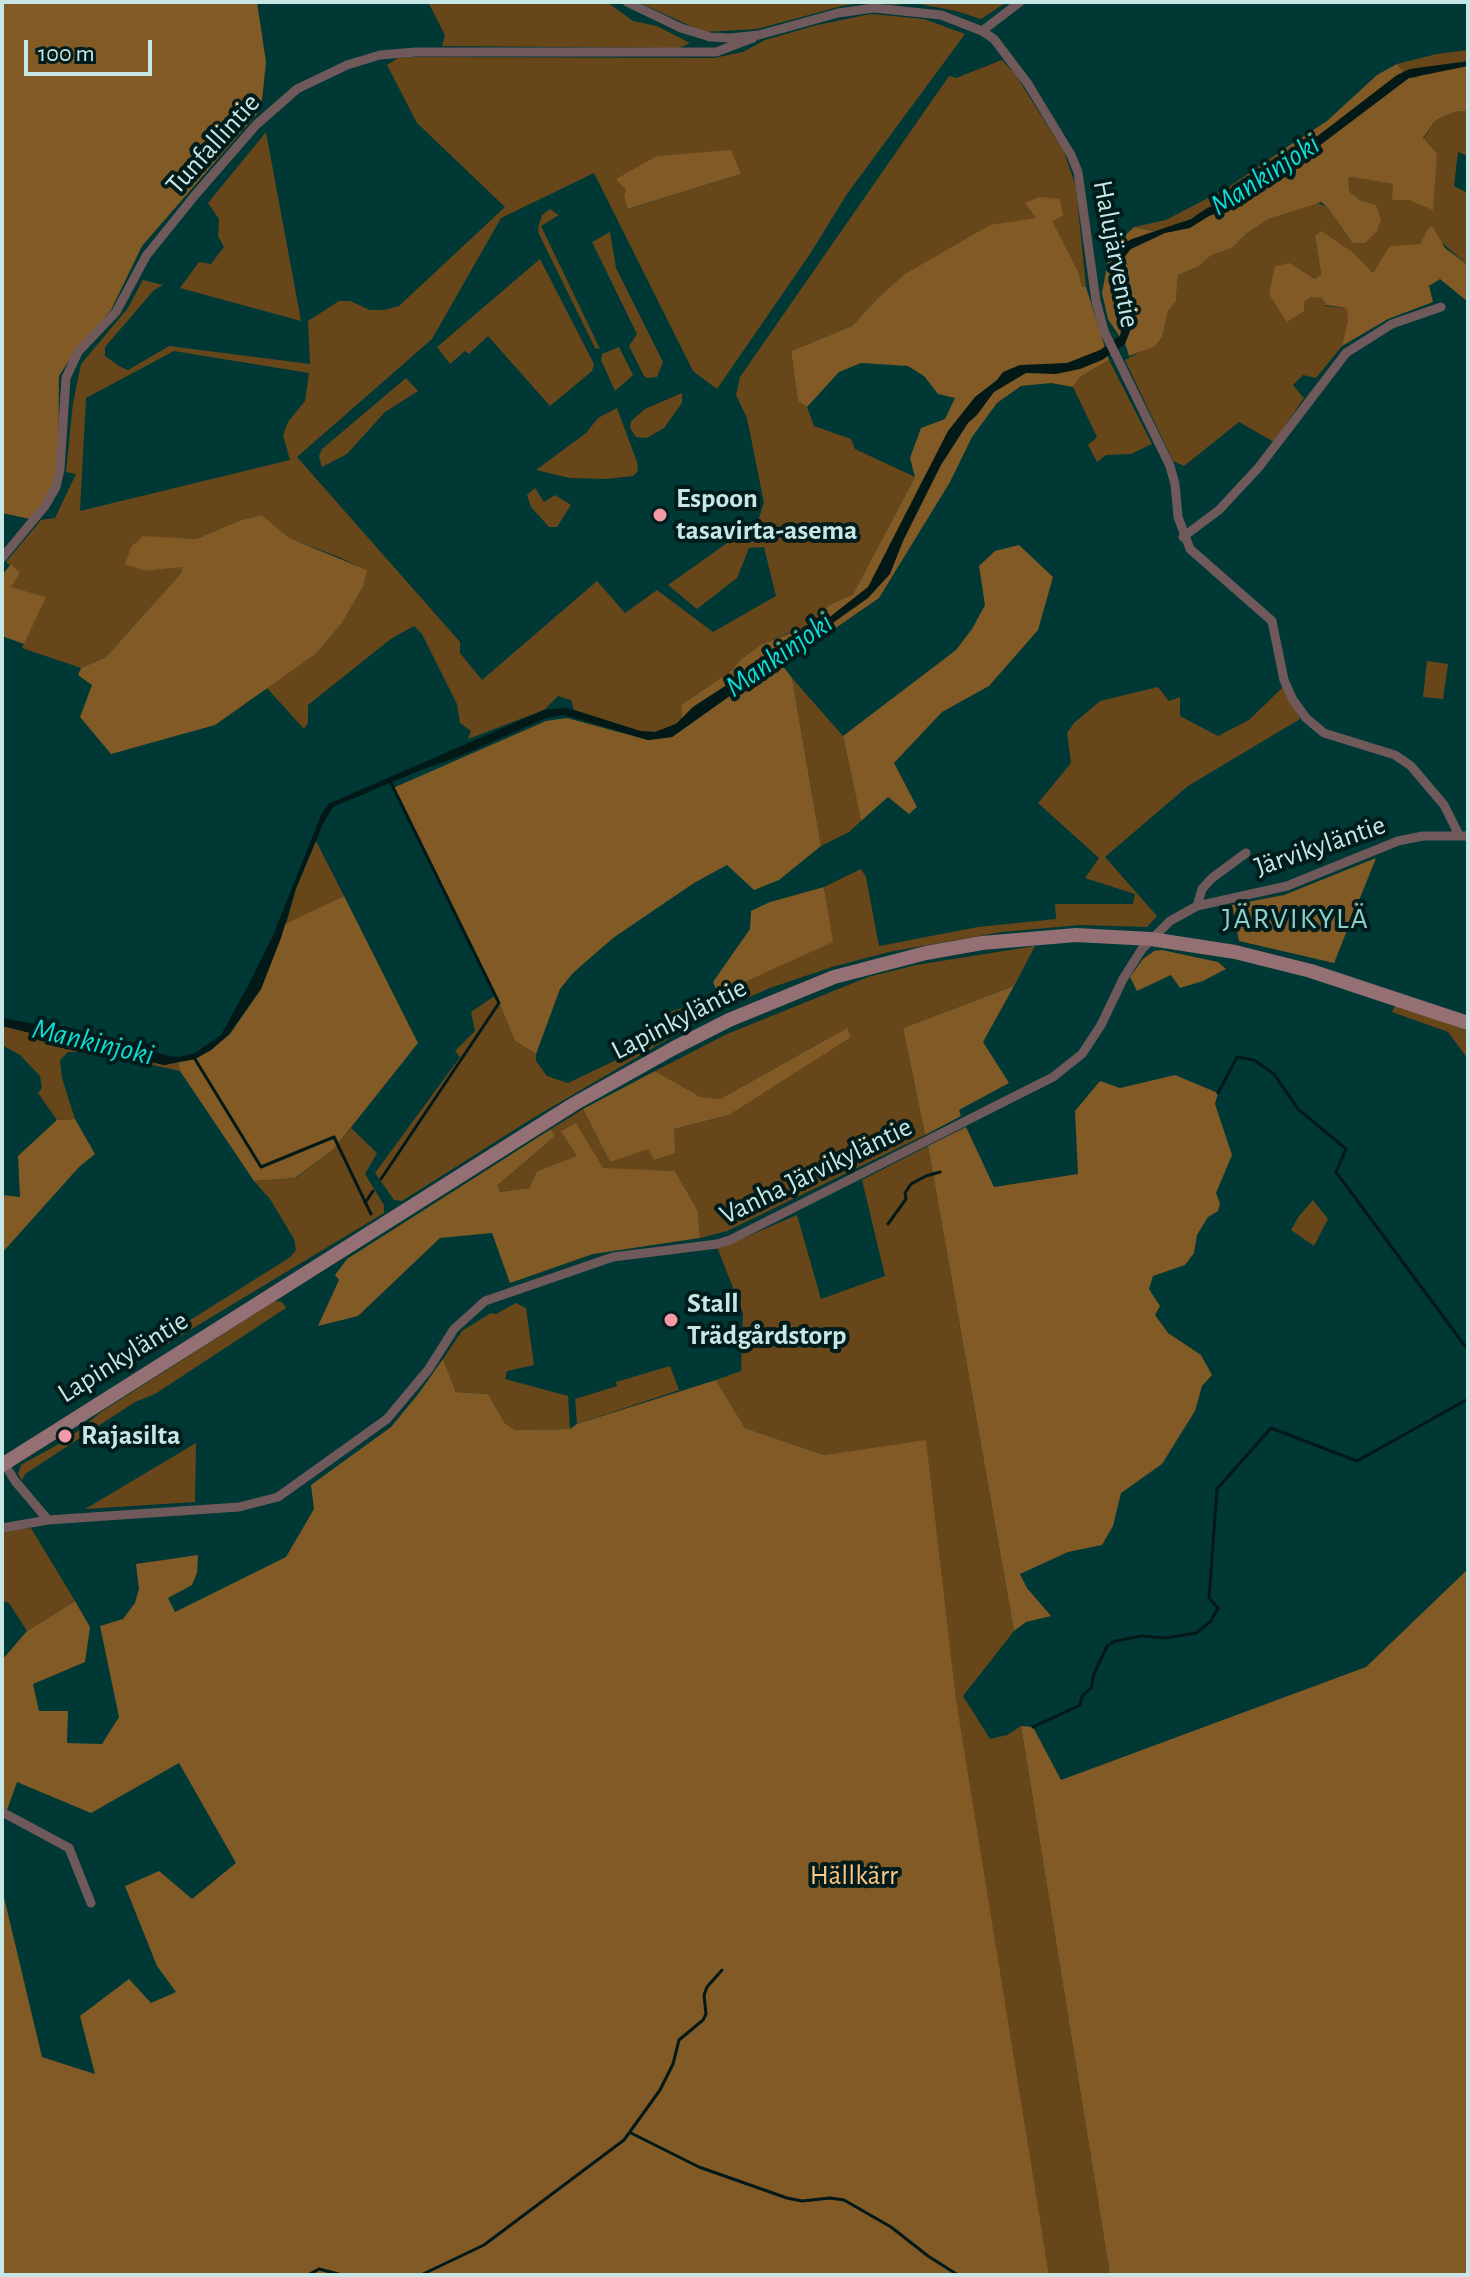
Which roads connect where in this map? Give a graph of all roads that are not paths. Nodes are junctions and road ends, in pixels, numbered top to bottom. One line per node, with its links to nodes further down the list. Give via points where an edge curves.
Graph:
1 (627, 2): 4 (street, Halujärventie, via 710,37)
2 (1020, 2): 3 (street)
3 (982, 31): 4 (street, Halujärventie, via 941,15 874,8); 6 (street, Halujärventie, via 1005,51 1028,84 1078,172 1096,301 1108,340 1170,466)
4 (759, 35): 7 (street, Tunfallintie, via 716,52 380,55 297,89 256,125 196,194 146,256 116,312 78,352 66,378 56,487)
5 (1441, 307): 6 (street, via 1392,324 1346,353 1259,467 1219,510)
6 (1183, 537): 8 (street, via 1198,558 1272,621 1284,680 1306,718 1324,733 1395,755 1411,766)
7 (2, 558)
8 (1463, 835): 10 (street, Järvikyläntie, via 1398,841 1287,886)
9 (1246, 853): 10 (street, via 1212,878)
10 (1197, 906): 11 (street, Järvikyläntie)
11 (1151, 939): 12 (main road, Lapinkyläntie, via 1311,971); 13 (main road, Lapinkyläntie, via 1060,936 926,953 834,977 729,1020 574,1104); 14 (street, Vanha Järvikyläntie, via 1082,1054 1053,1077 730,1240 613,1257 490,1298 454,1329 387,1419 287,1492 239,1507)
12 (1468, 1023)
13 (3, 1463): 14 (street)
14 (48, 1520): 15 (street, Vanha Järvikyläntie)
15 (2, 1528)
16 (2, 1812): 17 (street, via 69,1848)
17 (91, 1903)

